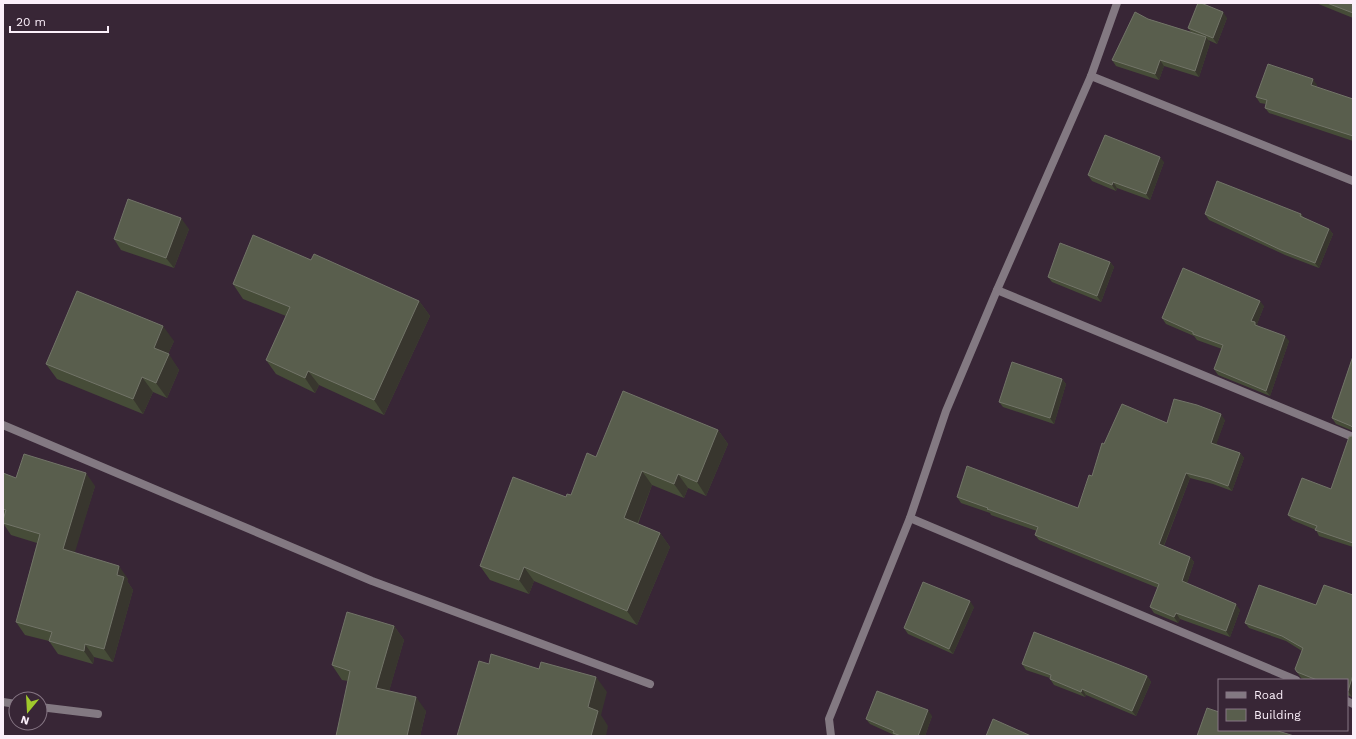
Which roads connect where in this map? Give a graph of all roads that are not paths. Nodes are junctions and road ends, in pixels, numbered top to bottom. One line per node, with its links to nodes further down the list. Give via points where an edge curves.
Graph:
1 (1117, 3): 2 (street)
2 (1091, 76): 3 (street); 4 (street)
3 (1353, 181)
4 (997, 290): 6 (street); 7 (street, via 946,411)
5 (3, 425): 9 (street, via 372,581)
6 (1353, 437)
7 (910, 518): 8 (street); 12 (street, via 829,719)
8 (1294, 679)
9 (650, 684)
10 (48, 708): 11 (street)
11 (98, 714)
12 (831, 736)

